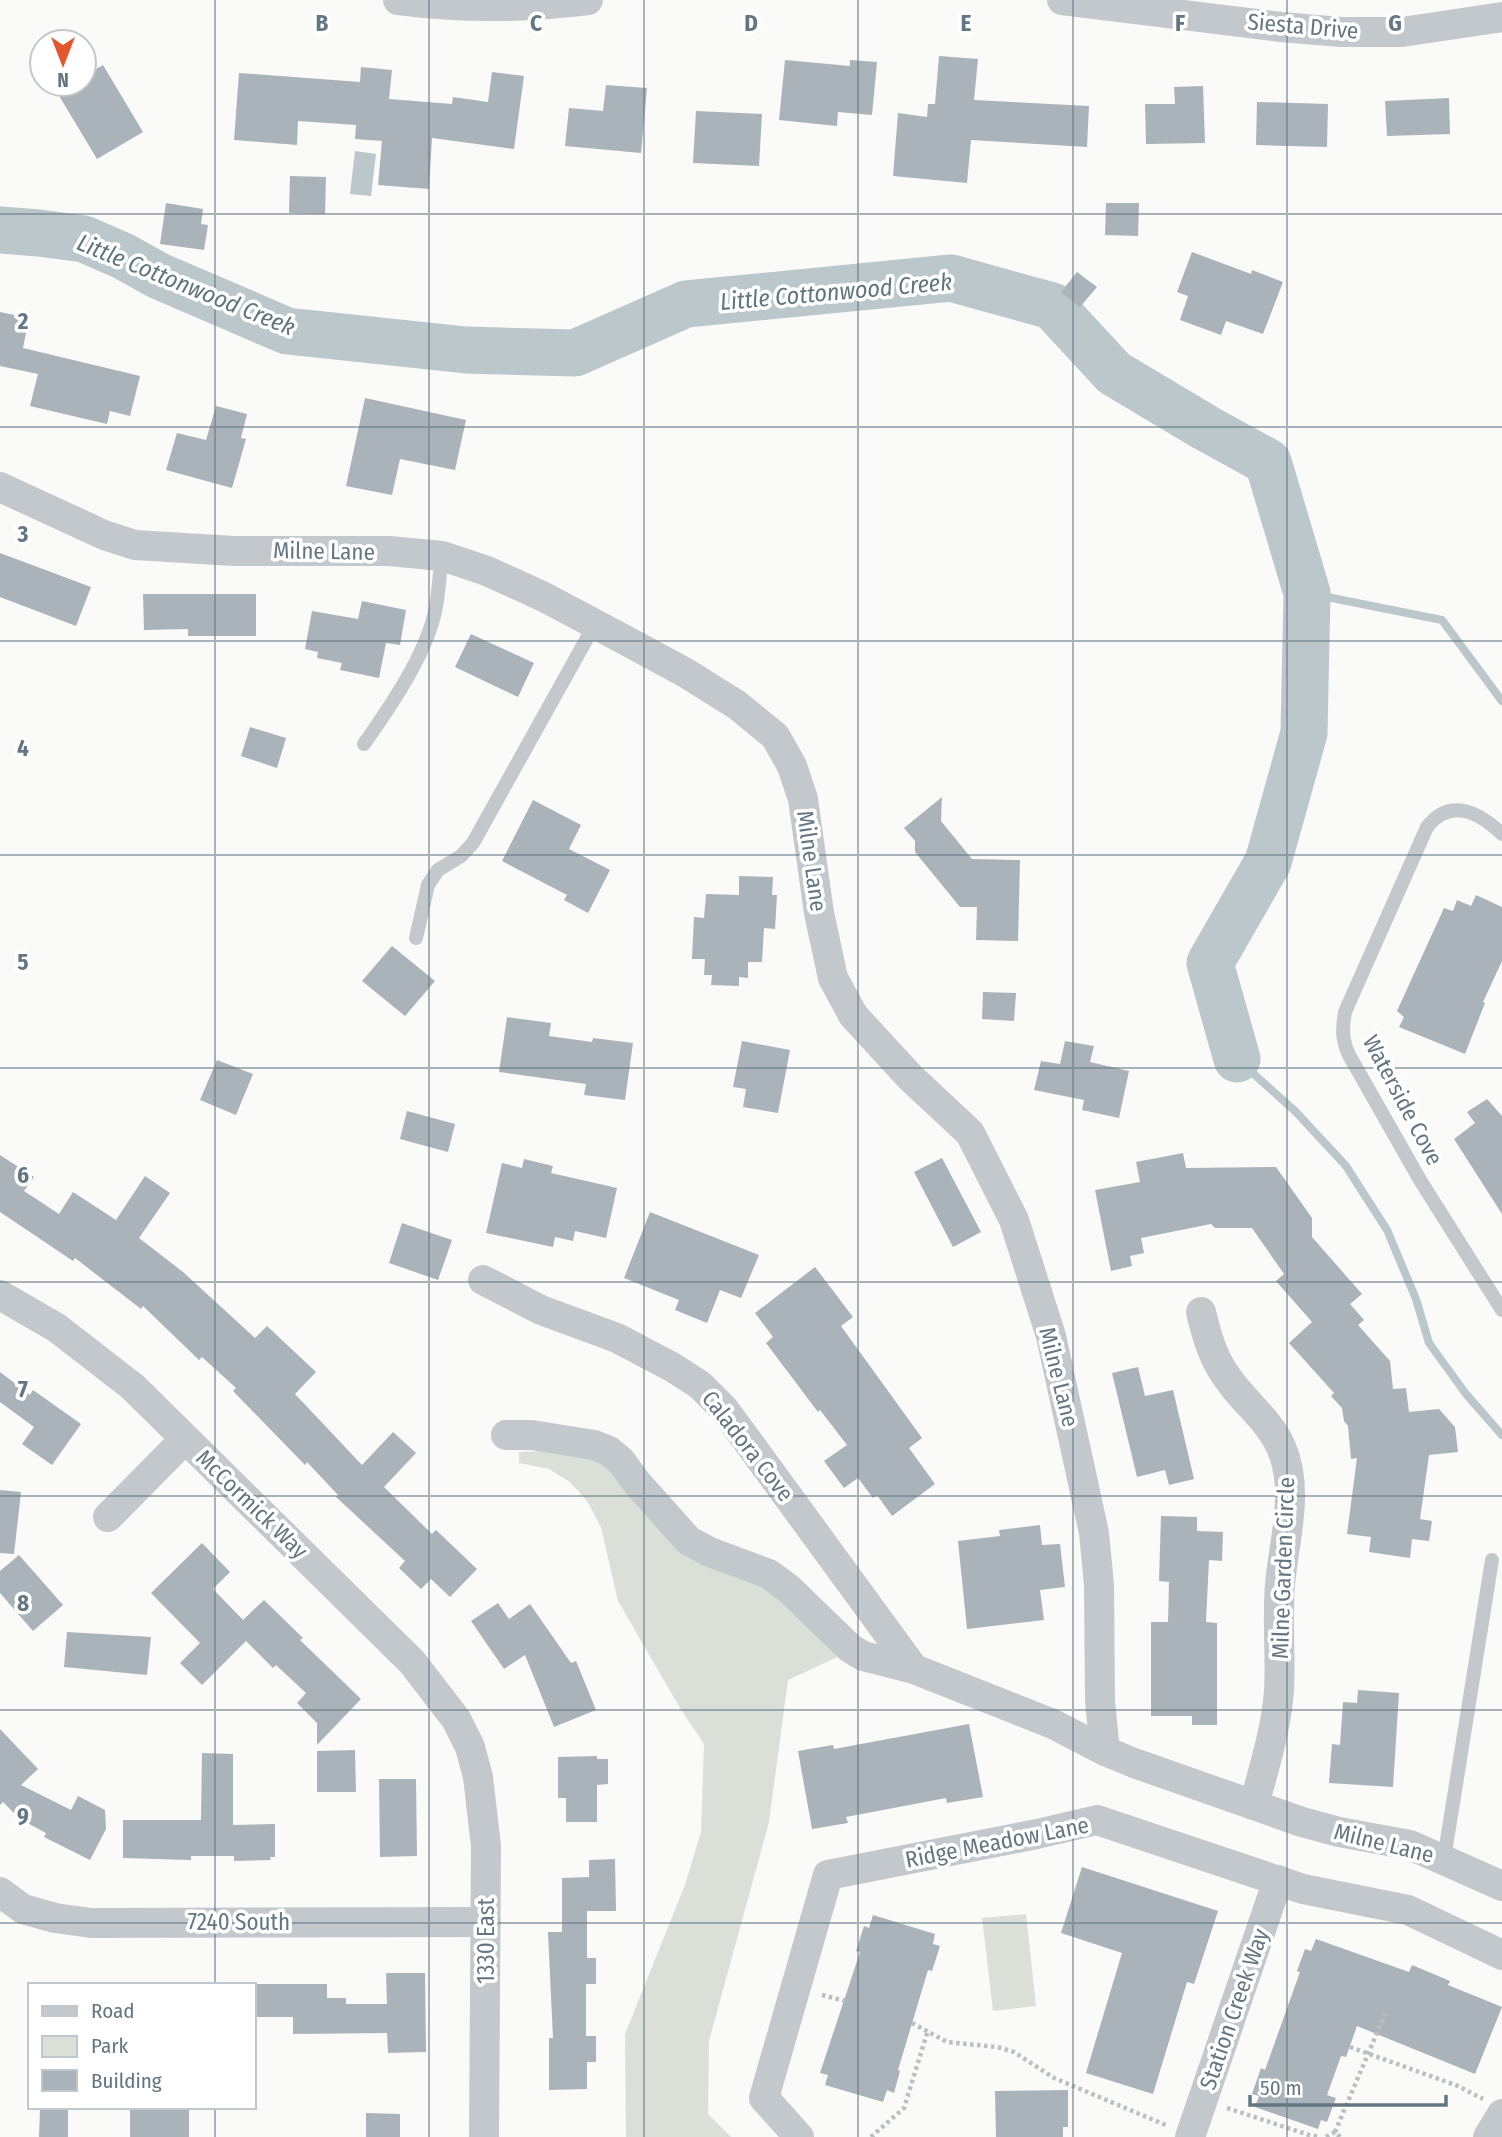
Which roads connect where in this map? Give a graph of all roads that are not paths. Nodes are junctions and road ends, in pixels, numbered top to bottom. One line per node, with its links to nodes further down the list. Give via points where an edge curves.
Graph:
1 (398, 0): 2 (street, via 502,6)
2 (588, 0)
3 (1062, 0): 4 (street, Siesta Drive)
4 (1281, 13): 5 (street, Siesta Drive, via 1340,32 1402,32)
5 (1502, 17)
6 (0, 487): 7 (street, Milne Lane, via 135,545)
7 (442, 556): 8 (street, Milne Lane, via 487,571); 9 (lane, via 435,615 421,650)
8 (595, 624): 11 (lane, via 472,843 438,870 428,885); 22 (street, Milne Lane, via 687,673 775,736 803,799 833,978 853,1014 910,1077 970,1133 1014,1220 1051,1336 1094,1533)
9 (364, 744)
10 (1502, 834): 14 (lane, Waterside Cove, via 1464,811 1451,810 1433,818 1345,1012 1342,1029 1349,1055 1420,1180)
11 (416, 938)
12 (483, 1280): 20 (street, Caladora Cove, via 541,1310 617,1338 700,1385 731,1419)
13 (0, 1296): 17 (street, McCormick Way, via 57,1328 99,1359)
14 (1502, 1310)
15 (1201, 1312): 23 (street, Milne Garden Circle, via 1211,1352 1229,1381 1266,1421 1289,1476 1280,1587 1279,1691 1272,1740)
16 (506, 1435): 20 (street, Milne Lane, via 594,1445 609,1451 690,1541 769,1574 863,1656)
17 (185, 1438): 18 (street); 21 (street, McCormick Way, via 412,1662 456,1719)
18 (108, 1517)
19 (1492, 1560): 24 (lane)
20 (914, 1669): 22 (street, Milne Lane, via 1053,1724)
21 (470, 1747): 28 (street, 1330 East, via 483,1812)
22 (1105, 1751): 23 (street, Milne Lane)
23 (1254, 1805): 24 (street, Milne Lane, via 1339,1832 1410,1845)
24 (1444, 1859): 26 (street, Milne Lane)
25 (1278, 1880): 29 (street, Ridge Meadow Lane, via 1408,1910); 30 (street, Station Creek Way); 32 (street, Ridge Meadow Lane, via 1097,1820 828,1875 764,2098)
26 (1502, 1886)
27 (0, 1892): 28 (street, 7240 South, via 23,1909 91,1923)
28 (486, 1922): 31 (street, 1330 East)
29 (1502, 1955)
30 (1191, 2136)
31 (484, 2137)
32 (799, 2137)

